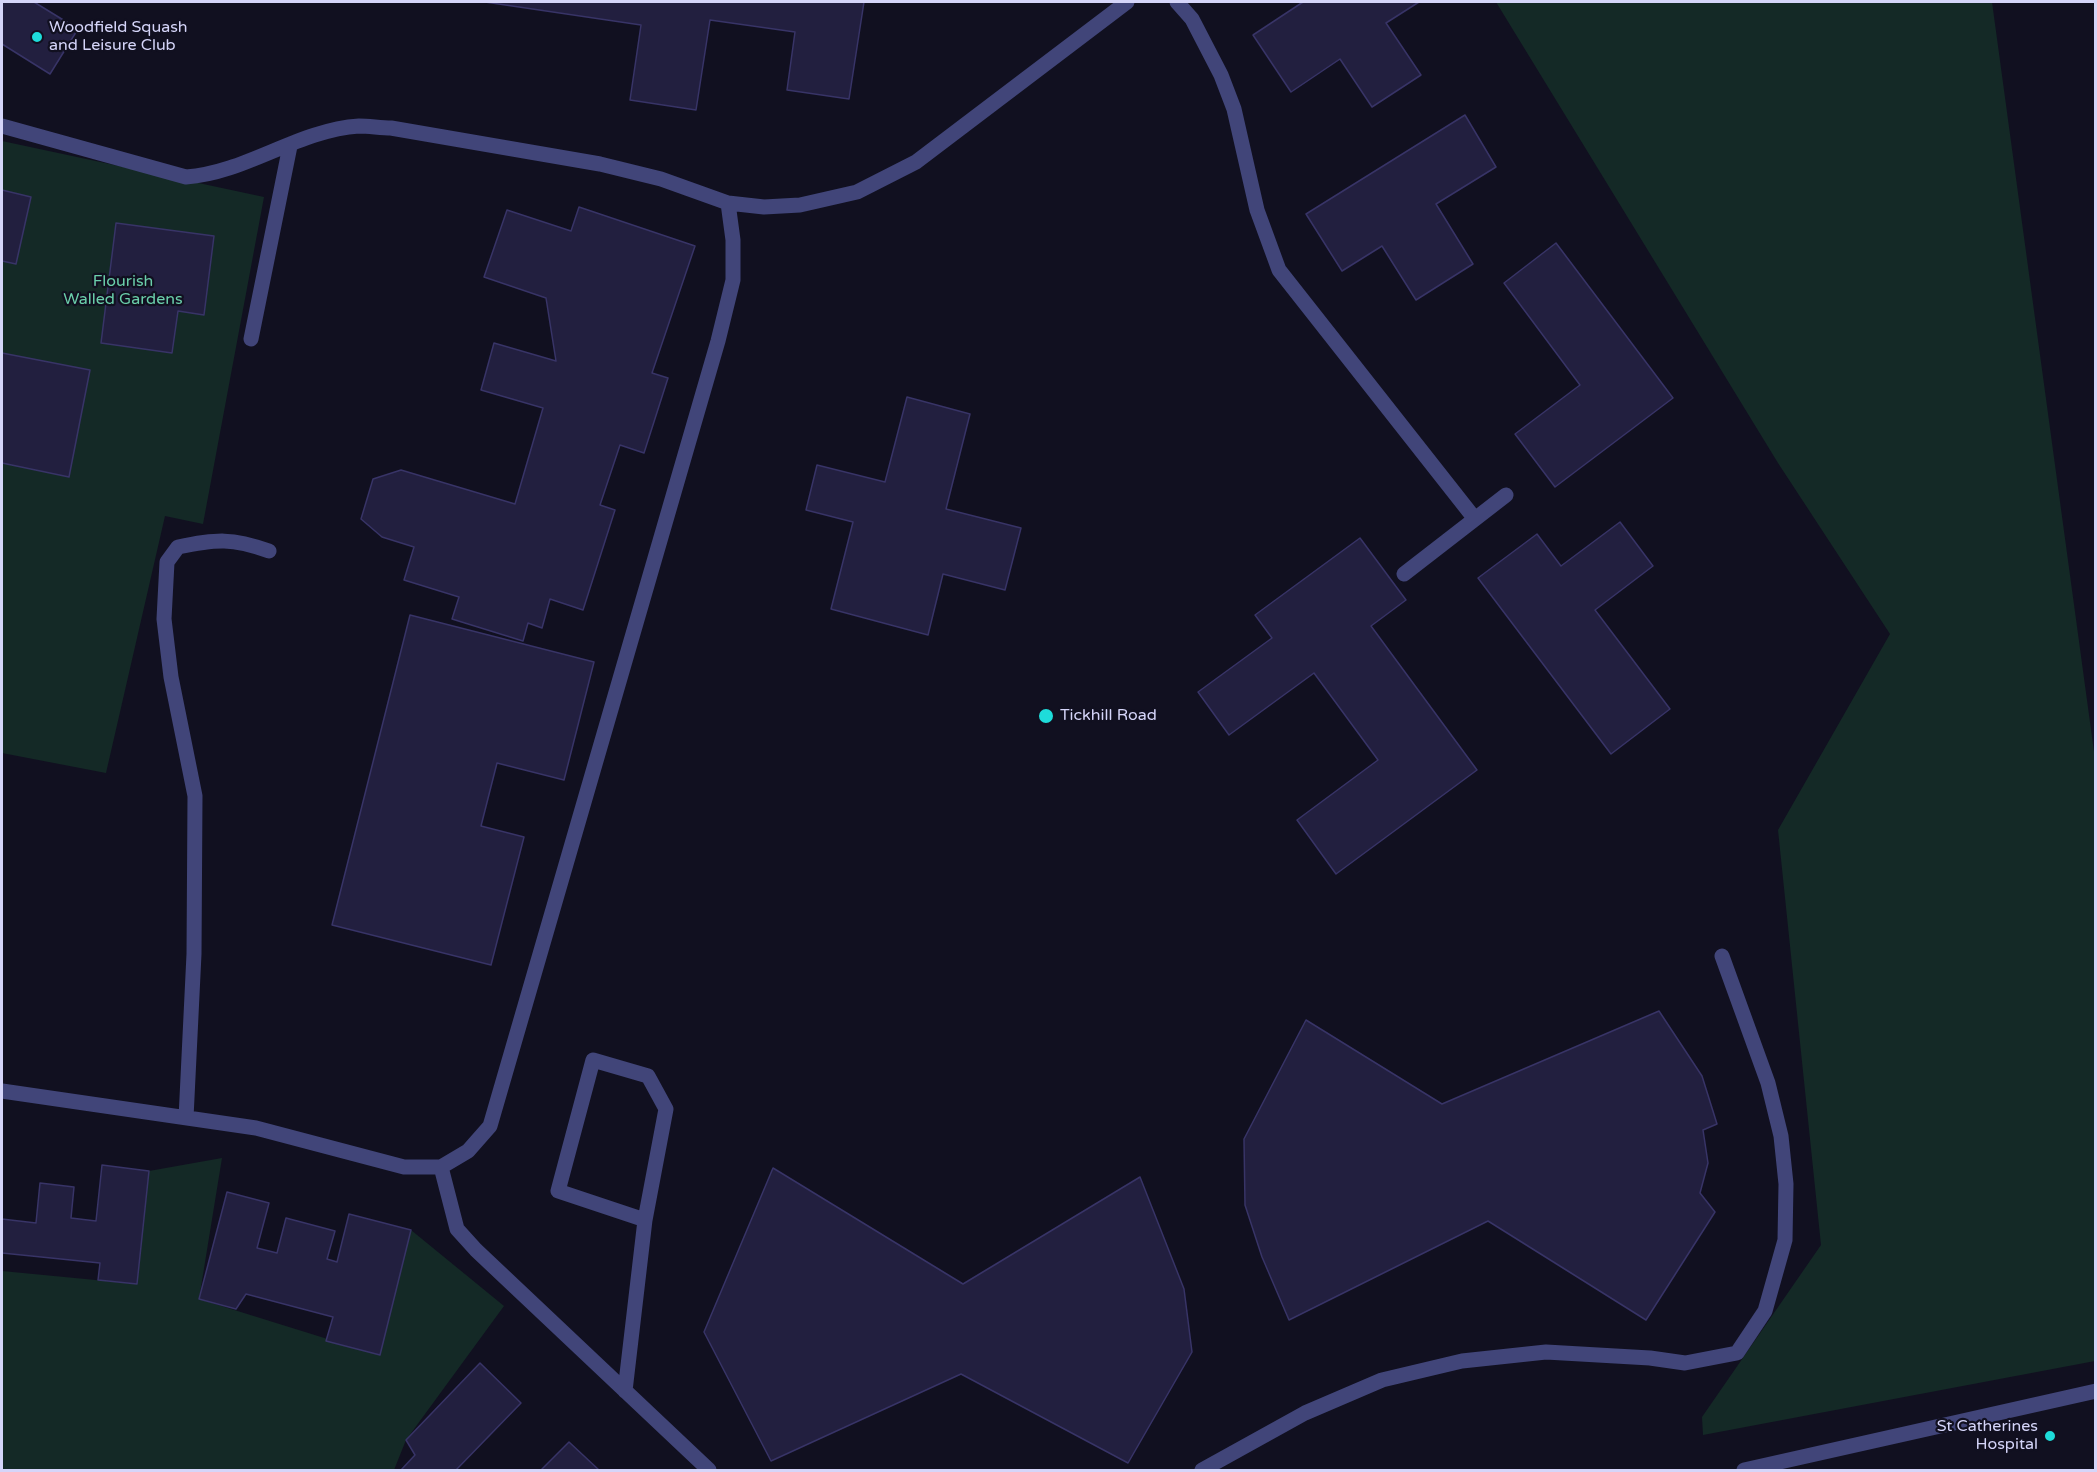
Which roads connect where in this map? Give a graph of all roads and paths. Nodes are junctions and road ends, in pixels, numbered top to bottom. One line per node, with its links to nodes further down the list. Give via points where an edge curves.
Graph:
1 (1127, 2): 5 (street, via 916,162 857,192 800,205)
2 (1177, 2): 8 (street, via 1192,19 1234,109 1257,210 1279,270)
3 (2, 126): 4 (street, via 186,177 211,176)
4 (290, 146): 5 (street, via 359,126 391,128 600,164 661,179); 6 (street)
5 (728, 203): 14 (street, via 733,280 718,342 542,956 490,1126 468,1151)
6 (251, 339)
7 (1506, 495): 8 (street)
8 (1475, 519): 10 (street)
9 (269, 551): 13 (street, via 230,539 205,541 178,547 167,562 164,619 195,796 194,954)
10 (1404, 574)
11 (1722, 956): 19 (street, via 1768,1083 1781,1136 1786,1184 1785,1240 1765,1311 1737,1353 1684,1363 1546,1352 1462,1361 1382,1380 1305,1413)
12 (2, 1091): 13 (street)
13 (186, 1118): 14 (street, via 256,1128 404,1167)
14 (441, 1167): 16 (street, via 457,1229)
15 (645, 1220): 15 (street, via 666,1109 648,1076 593,1060 558,1191); 16 (street)
16 (625, 1391): 18 (street)
17 (2096, 1391): 20 (street)
18 (709, 1470)
19 (1202, 1470)
20 (1744, 1470)

